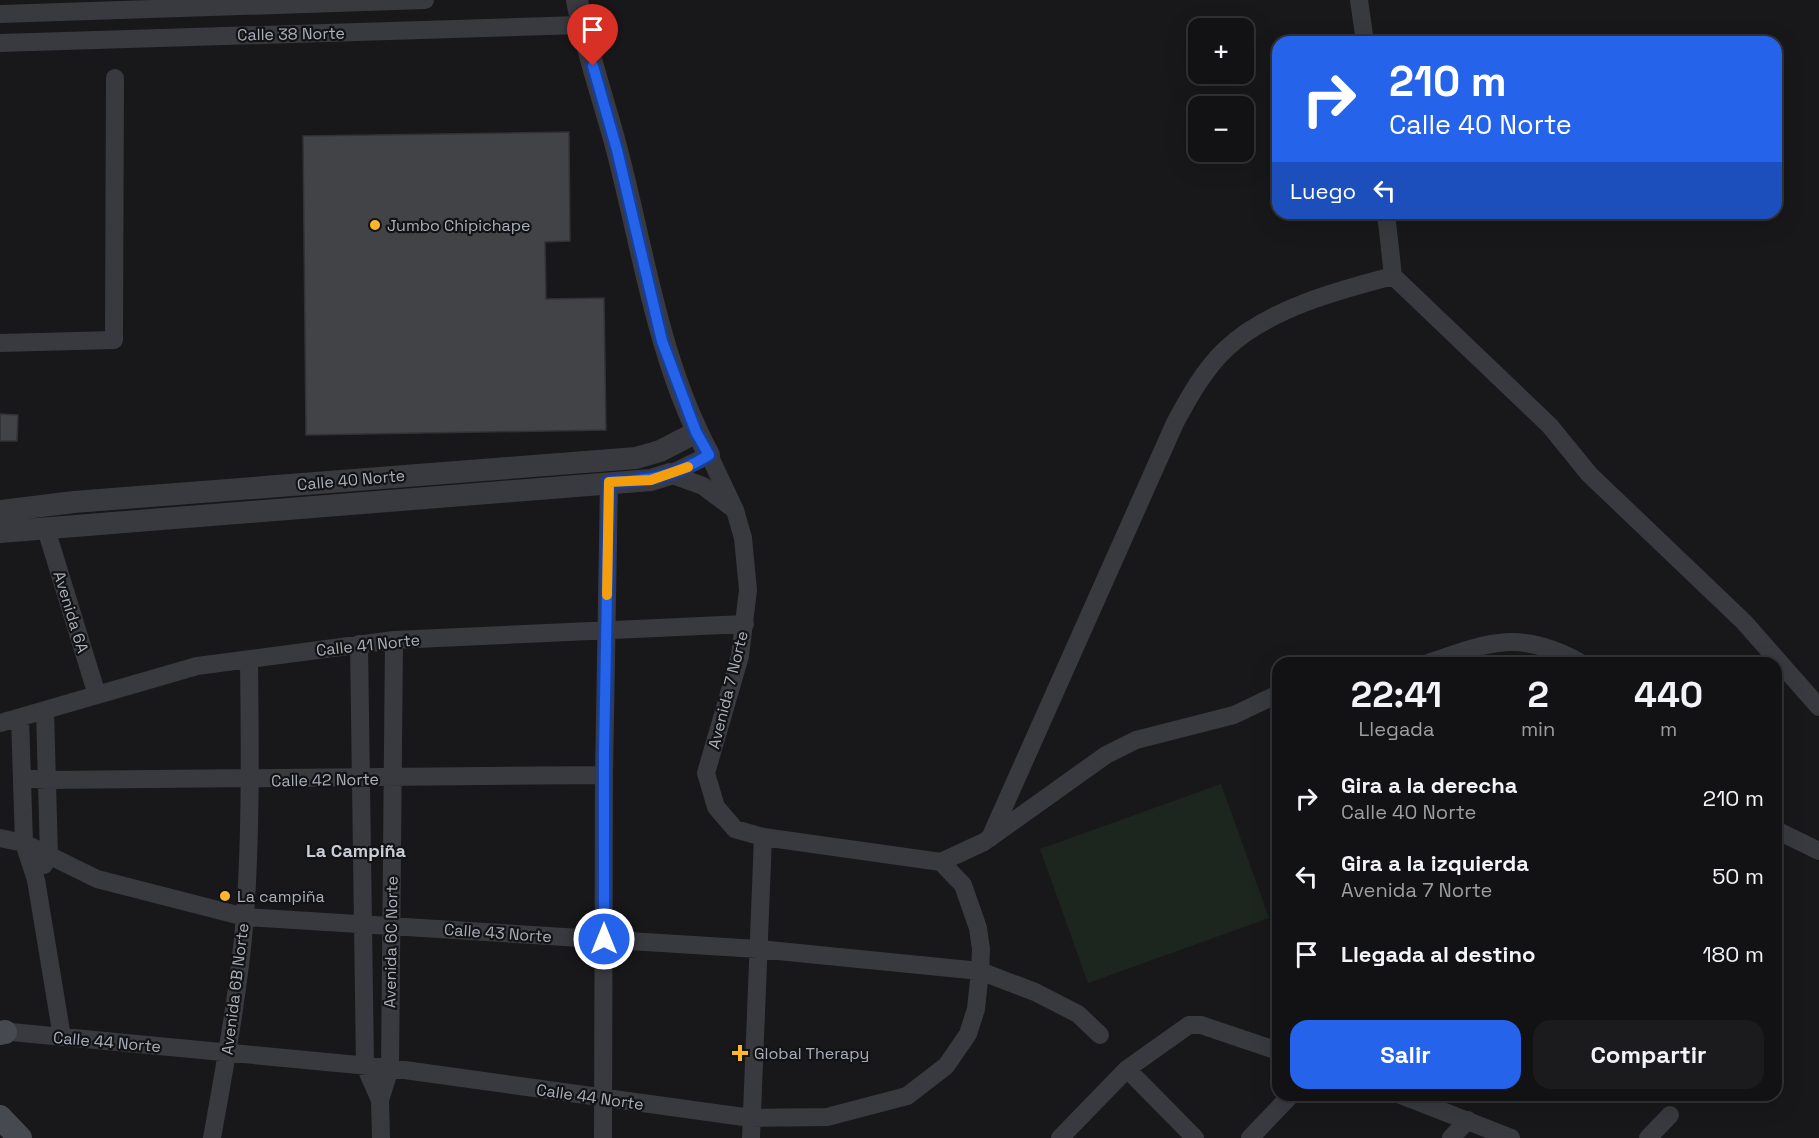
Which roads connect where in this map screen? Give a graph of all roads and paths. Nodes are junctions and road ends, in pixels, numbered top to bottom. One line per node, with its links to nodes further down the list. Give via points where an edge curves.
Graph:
1 (425, 0): 4 (street, Calle 38 Norte)
2 (577, 0): 7 (street, Avenida 7 Norte)
3 (1359, 0): 8 (street)
4 (182, 8): 5 (street, Calle 38 Norte); 10 (street, via 169,21 170,29)
5 (146, 10): 6 (street, Calle 38 Norte); 9 (street, via 158,16 161,24 156,33)
6 (0, 14)
7 (581, 25): 10 (street, Calle 38 Norte); 16 (street, Avenida 7 Norte, via 617,150 662,341)
8 (1364, 36)
9 (147, 37): 10 (street, Calle 38 Norte); 11 (street, Calle 38 Norte)
10 (178, 37)
11 (0, 43)
12 (115, 78): 15 (street, via 114,340)
13 (1387, 219): 14 (street)
14 (1393, 276): 30 (street, via 1550,426 1589,474 1744,622); 48 (street, via 1358,285 1249,329 1225,349 1194,389 1175,423)
15 (0, 343)
16 (696, 432): 17 (street, Avenida 7 Norte); 21 (street, Calle 40 Norte, via 660,452 636,458)
17 (709, 455): 18 (street, Calle 40 Norte); 20 (street, Avenida 7 Norte)
18 (670, 474): 19 (street, Calle 40 Norte, via 651,480); 20 (street, via 703,486)
19 (609, 482): 22 (street, Calle 40 Norte); 25 (street)
20 (735, 510): 24 (street, Avenida 7 Norte, via 746,562)
21 (0, 511)
22 (46, 529): 23 (street, Calle 40 Norte); 33 (street, Avenida 6A)
23 (0, 532)
24 (745, 624): 25 (street, Calle 41 Norte); 46 (street, Avenida 7 Norte, via 740,656 706,773 716,807 735,829)
25 (606, 629): 26 (street, Calle 41 Norte); 39 (street)
26 (394, 640): 27 (street, Calle 41 Norte); 42 (street, Avenida 6C Norte)
27 (359, 644): 31 (street, Calle 41 Norte); 41 (street, Avenida 6C Norte)
28 (1445, 657): 29 (street, via 1502,641 1537,645)
29 (1566, 657)
30 (1775, 657)
31 (249, 660): 33 (street, Calle 41 Norte, via 197,666); 44 (street, Avenida 6B Norte)
32 (1782, 665): 35 (street)
33 (97, 695): 36 (street, Calle 41 Norte)
34 (1272, 697): 48 (street, via 1234,715 1137,740 1106,755)
35 (1819, 707)
36 (45, 711): 37 (street, Calle 41 Norte); 43 (street)
37 (20, 717): 38 (street, Calle 41 Norte); 40 (street)
38 (0, 723)
39 (604, 776): 42 (street, Calle 42 Norte); 57 (street)
40 (22, 778): 43 (street, Calle 42 Norte); 49 (street)
41 (361, 779): 42 (street, Calle 42 Norte); 44 (street, Calle 42 Norte); 55 (street, Avenida 6C Norte)
42 (392, 779): 56 (street, Avenida 6C Norte)
43 (47, 780): 44 (street, Calle 42 Norte); 51 (street)
44 (250, 781): 54 (street, Avenida 6B Norte)
45 (1782, 833): 50 (street)
46 (763, 837): 52 (street, Avenida 7 Norte); 58 (street)
47 (0, 838): 49 (street, Calle 43 Norte)
48 (990, 838): 52 (street)
49 (24, 843): 51 (street, Calle 43 Norte); 53 (street)
50 (1819, 851)
51 (49, 855): 53 (street); 54 (street, Calle 43 Norte, via 97,879)
52 (941, 862): 59 (street, Calle 44 Norte, via 963,885 978,928)
53 (36, 880): 62 (street)
54 (245, 917): 55 (street, Calle 43 Norte); 64 (street, Avenida 6B Norte)
55 (364, 925): 56 (street, Calle 43 Norte); 65 (street, Avenida 6C Norte)
56 (392, 926): 57 (street, Calle 43 Norte); 66 (street, Avenida 6C Norte)
57 (604, 939): 58 (street, Calle 43 Norte); 69 (street)
58 (758, 949): 59 (street, Calle 43 Norte); 74 (street)
59 (980, 971): 61 (street, Calle 43 Norte, via 1035,992 1077,1014); 74 (street, Calle 44 Norte, via 976,1009 968,1034 946,1066 907,1096 827,1117)
60 (2, 1032): 62 (street, Calle 44 Norte)
61 (1100, 1035)
62 (62, 1037): 64 (street, Calle 44 Norte)
63 (1272, 1049): 67 (street, via 1202,1025 1189,1025)
64 (227, 1053): 65 (street, Calle 44 Norte); 77 (street, Avenida 6B Norte)
65 (365, 1066): 66 (street, Calle 44 Norte); 68 (street, Avenida 6C Norte)
66 (390, 1068): 68 (street, Avenida 6C Norte); 69 (street, Calle 44 Norte)
67 (1127, 1069): 81 (street); 82 (street)
68 (380, 1100): 78 (street, Avenida 6C Norte)
69 (603, 1100): 74 (street, Calle 44 Norte); 79 (street)
70 (1285, 1101): 83 (street)
71 (1417, 1101): 75 (street)
72 (1670, 1115): 86 (street)
73 (0, 1117): 76 (main road)
74 (752, 1118): 80 (street)
75 (1468, 1120): 84 (street); 85 (street)
76 (20, 1138)
77 (212, 1138)
78 (381, 1138)
79 (603, 1138)
80 (751, 1138)
81 (1060, 1138)
82 (1195, 1138)
83 (1250, 1138)
84 (1451, 1138)
85 (1511, 1138)
86 (1648, 1138)

